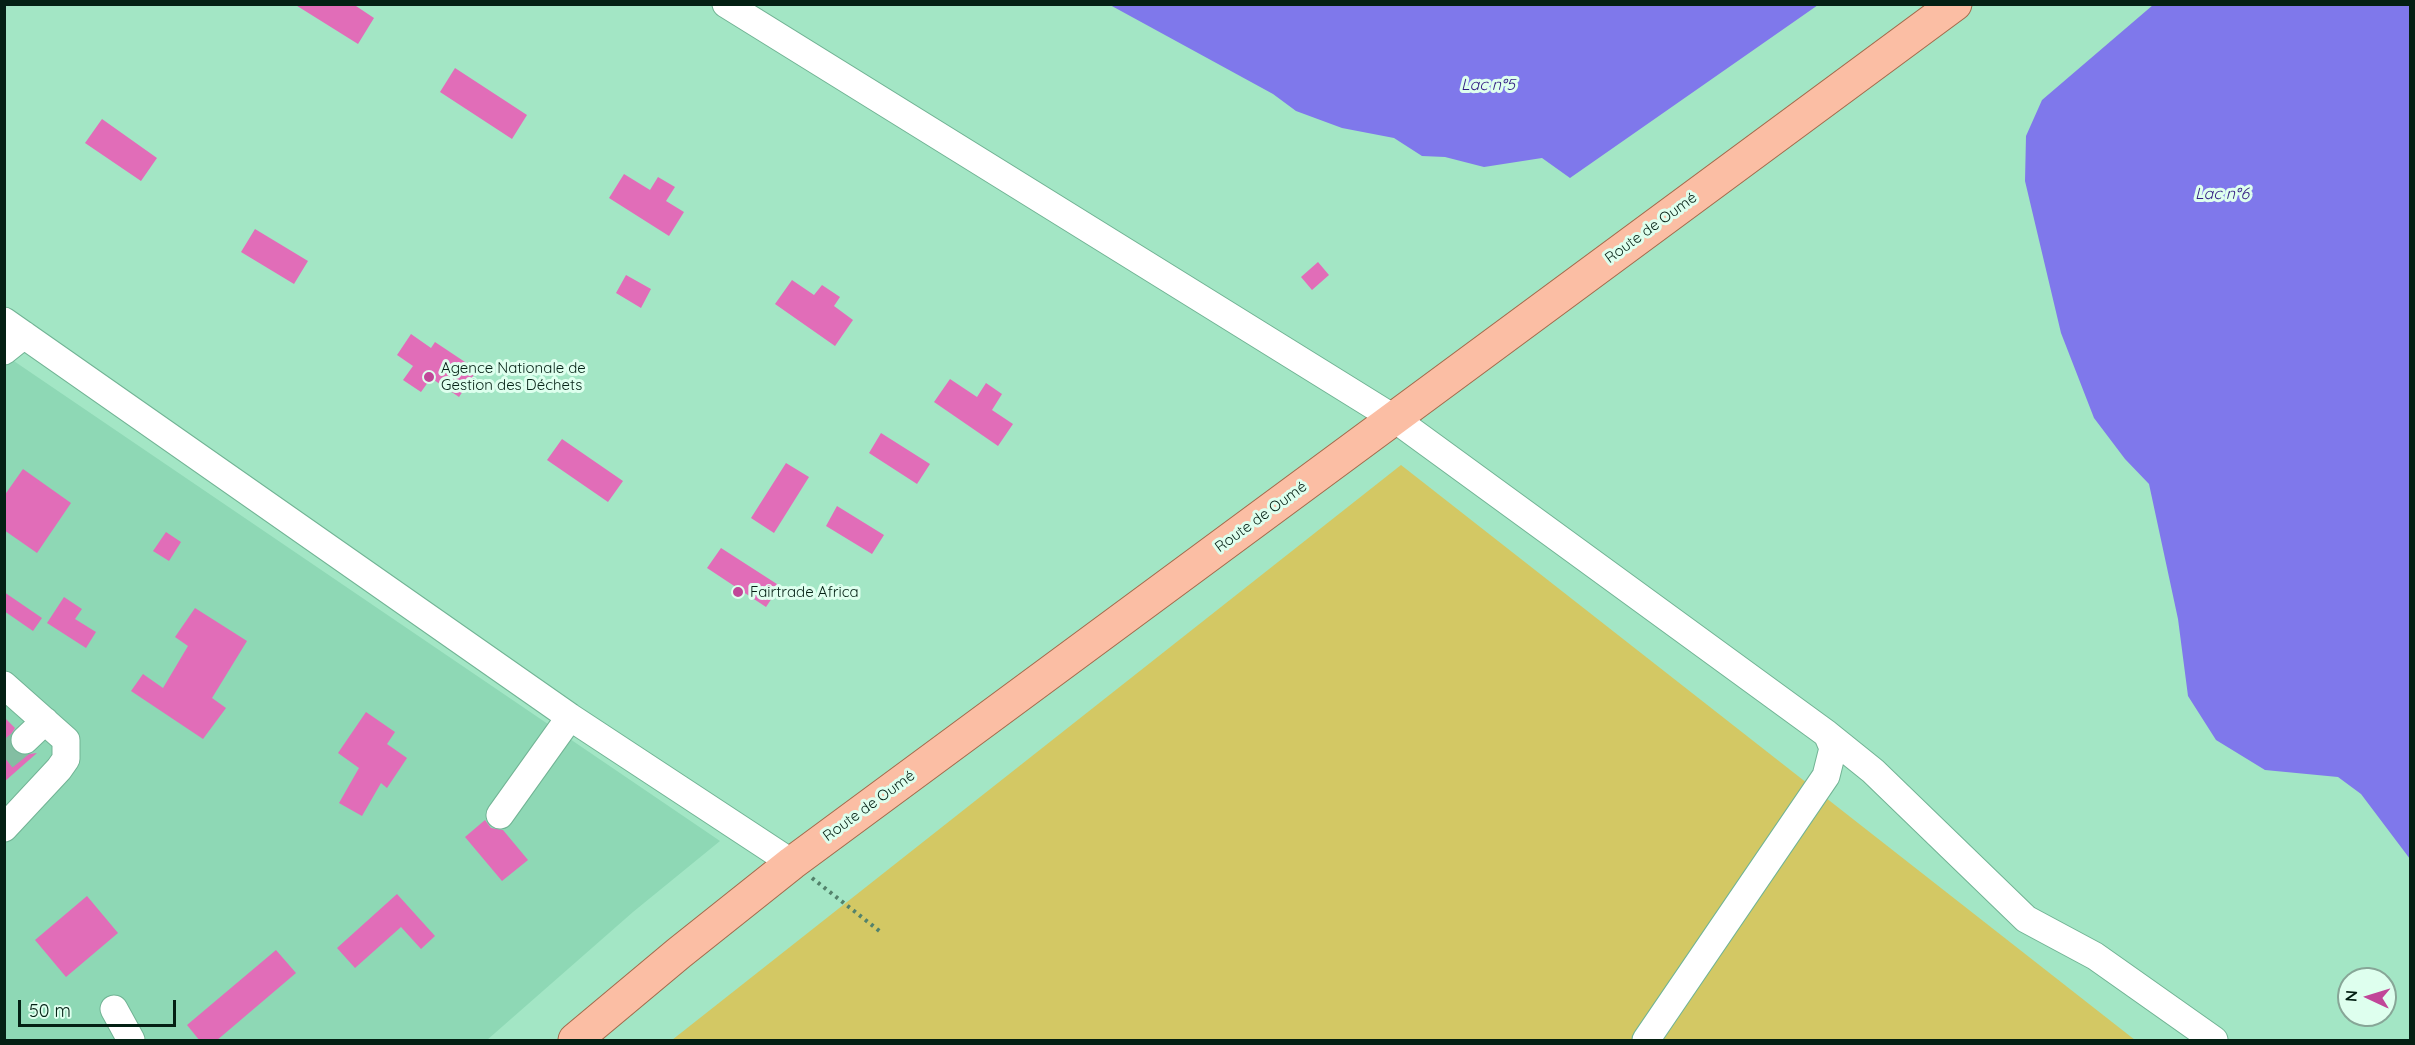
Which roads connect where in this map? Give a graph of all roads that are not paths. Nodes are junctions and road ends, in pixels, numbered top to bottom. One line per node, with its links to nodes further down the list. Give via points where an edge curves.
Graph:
1 (726, 4): 4 (street)
2 (1955, 4): 4 (main road, Route de Oumé)
3 (11, 336): 6 (street)
4 (1395, 418): 8 (street); 12 (main road, Route de Oumé)
5 (4, 685): 7 (street)
6 (570, 717): 10 (street); 12 (street)
7 (45, 721): 9 (street); 11 (street, via 66,740 66,759)
8 (1827, 734): 16 (street, via 1833,748 1826,776); 17 (street, via 1873,771 2026,919 2095,956)
9 (25, 740)
10 (500, 815)
11 (4, 828)
12 (792, 863): 15 (main road, Route de Oumé)
13 (114, 1009): 14 (street)
14 (131, 1041)
15 (575, 1041)
16 (1646, 1041)
17 (2214, 1041)

